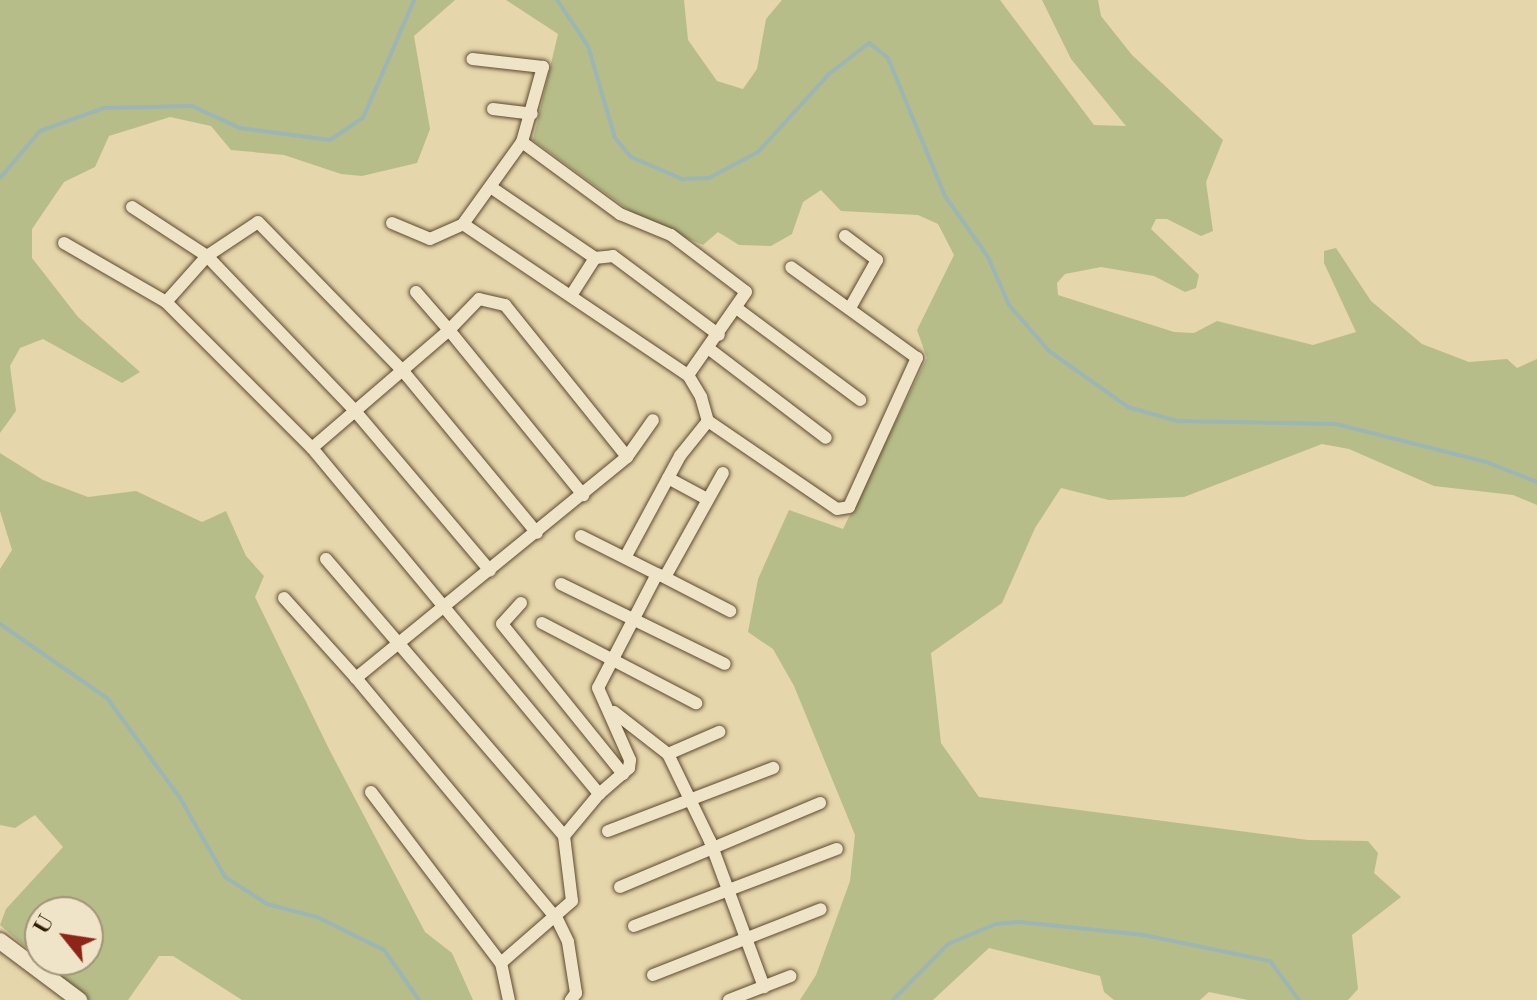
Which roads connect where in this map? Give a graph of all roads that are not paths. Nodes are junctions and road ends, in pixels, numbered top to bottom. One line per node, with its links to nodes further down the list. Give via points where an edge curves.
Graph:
1 (472, 59): 3 (street, via 543,67)
2 (493, 109): 3 (street)
3 (532, 114): 4 (street)
4 (522, 142): 5 (street); 18 (street, via 620,214 671,235 746,292)
5 (492, 188): 8 (street); 12 (street)
6 (132, 207): 11 (street)
7 (392, 223): 8 (street, via 430,239)
8 (463, 224): 15 (street, via 532,274)
9 (845, 236): 17 (street, via 877,260)
10 (64, 243): 16 (street)
11 (207, 256): 16 (street); 22 (street, via 258,222); 25 (street)
12 (595, 258): 15 (street); 20 (street, via 613,256)
13 (791, 267): 17 (street)
14 (416, 292): 19 (street)
15 (572, 294): 23 (street)
16 (166, 302): 29 (street)
17 (850, 308): 27 (street, via 917,358 849,507 837,509)
18 (739, 310): 20 (street); 24 (street)
19 (449, 330): 22 (street); 30 (street, via 479,299 505,305); 33 (street)
20 (719, 335): 21 (street)
21 (708, 348): 23 (street); 28 (street)
22 (403, 371): 25 (street); 35 (street)
23 (688, 375): 27 (street)
24 (860, 400)
25 (355, 411): 29 (street); 39 (street)
26 (653, 420): 30 (street)
27 (708, 421): 32 (street)
28 (826, 438)
29 (312, 448): 44 (street)
30 (627, 457): 33 (street)
31 (723, 473): 34 (street)
32 (668, 478): 34 (street); 37 (street)
33 (583, 495): 35 (street)
34 (707, 499): 40 (street)
35 (537, 533): 39 (street)
36 (581, 536): 37 (street)
37 (626, 556): 40 (street)
38 (326, 559): 48 (street)
39 (490, 571): 44 (street)
40 (661, 576): 45 (street); 46 (street)
41 (561, 584): 46 (street)
42 (284, 598): 51 (street)
43 (521, 603): 57 (street, via 502,624)
44 (444, 606): 48 (street); 59 (street)
45 (730, 611)
46 (635, 621): 49 (street); 50 (street)
47 (542, 623): 49 (street)
48 (399, 642): 51 (street); 63 (street)
49 (614, 658): 52 (street); 53 (street, via 598,688)
50 (725, 664)
51 (356, 678): 69 (street)
52 (696, 703)
53 (614, 712): 55 (street); 57 (street, via 630,760)
54 (719, 732): 55 (street)
55 (668, 754): 60 (street)
56 (773, 768): 60 (street)
57 (623, 774): 59 (street)
58 (371, 792): 73 (street)
59 (599, 794): 63 (street)
60 (689, 800): 62 (street); 64 (street)
61 (820, 803): 64 (street)
62 (608, 831)
63 (564, 836): 69 (street, via 572,901)
64 (713, 848): 66 (street); 67 (street)
65 (837, 849): 67 (street)
66 (620, 887)
67 (729, 892): 70 (street); 71 (street)
68 (821, 909): 71 (street)
69 (557, 919): 73 (street); 79 (street, via 568,942 576,993)
70 (634, 926)
71 (747, 938): 74 (street); 76 (street)
72 (0, 941): 77 (street)
73 (501, 963): 78 (street)
74 (653, 975)
75 (791, 976): 76 (street)
76 (764, 987): 80 (street)
77 (79, 1000)
78 (509, 1000)
79 (571, 1000)
80 (729, 1000)

